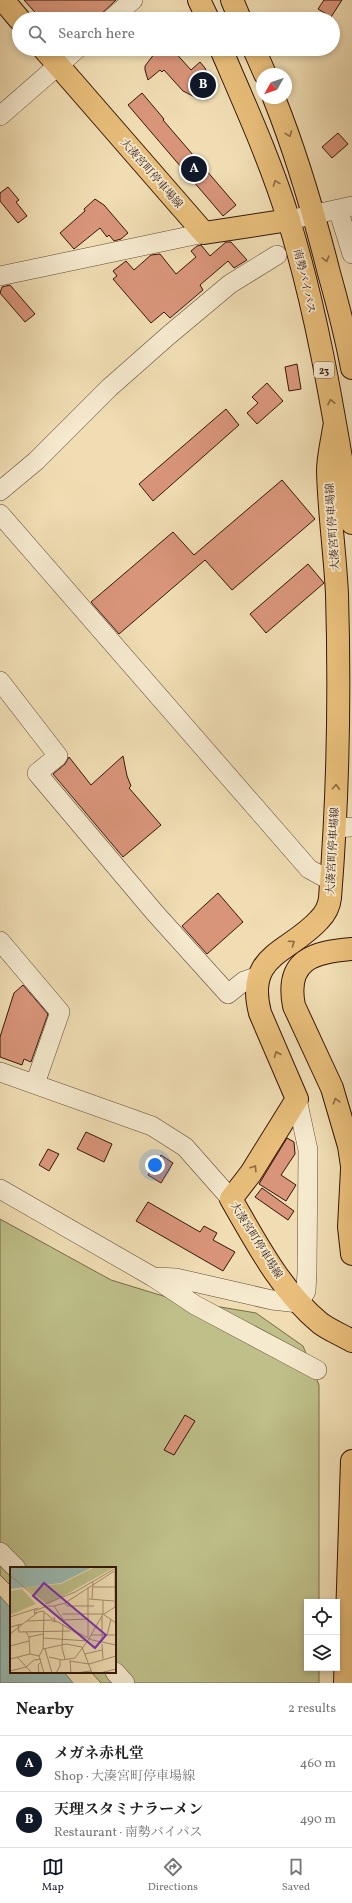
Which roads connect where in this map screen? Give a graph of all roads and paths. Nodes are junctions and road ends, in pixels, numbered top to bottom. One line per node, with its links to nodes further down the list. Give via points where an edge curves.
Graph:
1 (3, 0): 5 (main road)
2 (133, 0): 6 (street)
3 (199, 0): 7 (main road)
4 (232, 0): 8 (main road)
5 (13, 12)
6 (119, 12)
7 (205, 12)
8 (237, 12)
9 (50, 56): 13 (main road, 大湊宮町停車場線)
10 (69, 56): 13 (street)
11 (224, 56): 19 (main road, 南勢バイパス / 23, one-way to 11, via 264,151)
12 (257, 56): 14 (main road)
13 (58, 66): 16 (street); 20 (main road, 大湊宮町停車場線)
14 (262, 68)
15 (276, 104): 18 (main road, one-way to 18, via 289,134)
16 (0, 116)
17 (345, 208): 18 (street); 21 (street)
18 (314, 213): 19 (street); 24 (main road, one-way to 24)
19 (289, 220): 20 (main road); 26 (main road, 南勢バイパス / 23, one-way to 19, via 306,281)
20 (204, 233): 23 (street)
21 (352, 254)
22 (277, 255): 27 (street, via 230,284 169,335 109,388 36,461)
23 (0, 276)
24 (350, 346): 25 (main road)
25 (352, 368)
26 (335, 423): 29 (main road, 南勢バイパス / 23); 31 (main road, 大湊宮町停車場線, one-way to 26, via 338,741 337,593 328,469)
27 (0, 491)
28 (0, 514): 32 (street, via 309,869)
29 (352, 523)
30 (0, 681): 35 (street, via 58,756 37,773 155,913 228,994 244,981)
31 (343, 828): 32 (main road, 大湊宮町停車場線)
32 (331, 881): 35 (main road, 大湊宮町停車場線, one-way to 32, via 264,964 272,956 299,938 322,916 329,905)
33 (0, 941): 37 (street, via 60,1012)
34 (352, 949): 39 (main road, one-way to 34, via 349,1146 332,1088 294,1006 292,995 295,974 303,962 317,954)
35 (259, 976): 38 (main road, 大湊宮町停車場線, one-way to 35, via 260,1013 257,1000)
36 (0, 1072): 37 (street)
37 (36, 1084): 42 (street, via 158,1130 185,1147)
38 (297, 1099): 42 (main road, 大湊宮町停車場線, one-way to 38, via 251,1173); 45 (street, via 308,1150 306,1291)
39 (352, 1166)
40 (352, 1169): 43 (main road, via 349,1228)
41 (0, 1189): 44 (street)
42 (231, 1199): 45 (main road, 大湊宮町停車場線, via 263,1252)
43 (352, 1254)
44 (153, 1277): 45 (street, via 176,1278 272,1300); 47 (street, via 195,1305)
45 (299, 1303): 46 (main road, 大湊宮町停車場線, via 321,1324)
46 (352, 1341)
47 (317, 1370)
48 (352, 1461): 53 (main road)
49 (0, 1552): 50 (street)
50 (15, 1567)
51 (116, 1673): 52 (street)
52 (125, 1683)
53 (345, 1683)

